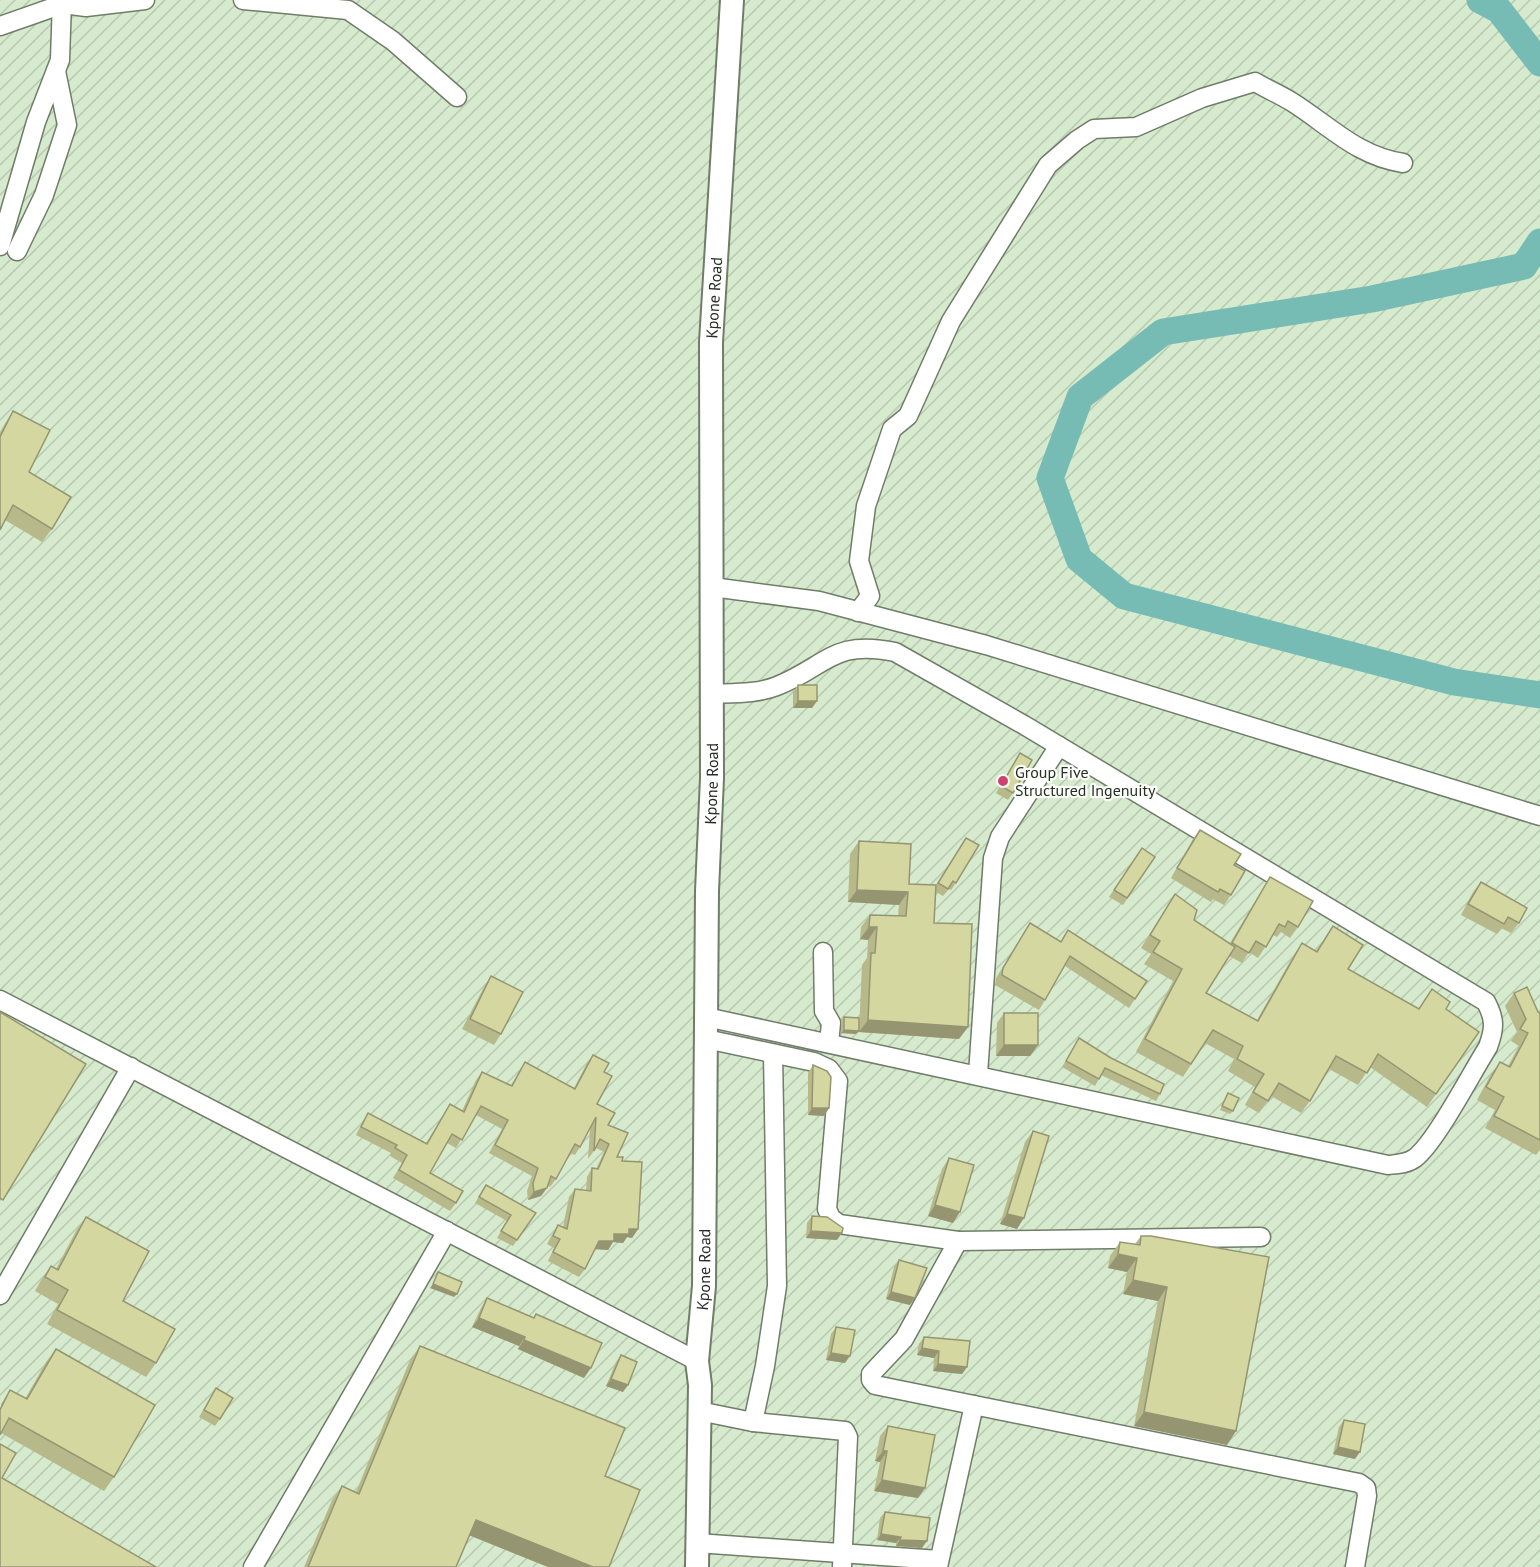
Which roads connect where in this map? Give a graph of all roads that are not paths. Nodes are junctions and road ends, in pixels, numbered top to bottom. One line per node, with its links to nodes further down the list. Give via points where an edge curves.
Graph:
1 (145, 0): 4 (street, via 86,7)
2 (243, 0): 7 (street, via 348,10 393,41)
3 (732, 0): 10 (main road, Kpone Road, via 711,342)
4 (62, 2): 5 (street); 6 (street, via 60,60)
5 (0, 26)
6 (56, 71): 9 (street, via 36,122); 9 (street, via 67,125 44,195)
7 (457, 97)
8 (1403, 163): 11 (street, via 1380,160 1255,82 1202,98 1136,127 1094,129 1077,140 1048,165 951,321 908,416 892,429 866,506 859,561 870,596)
9 (9, 249)
10 (712, 588): 11 (street, via 819,602); 12 (main road, Kpone Road)
11 (858, 612): 14 (street, via 986,645)
12 (712, 694): 13 (street, via 755,692 777,686 849,649 876,648 895,652); 17 (main road, Kpone Road)
13 (1059, 746): 21 (street, via 1000,837 993,858); 21 (street, via 1486,1002 1494,1017 1494,1031 1428,1144 1403,1164 1388,1165)
14 (1540, 816)
15 (824, 952): 18 (street, via 824,1011 831,1023)
16 (0, 1000): 20 (street)
17 (706, 1028): 18 (street); 19 (street); 26 (main road, Kpone Road, via 704,1286)
18 (829, 1043): 21 (street)
19 (773, 1054): 24 (street, via 821,1065 835,1074 838,1081 827,1209 831,1218 839,1224); 29 (street, via 777,1286)
20 (130, 1067): 22 (street); 25 (street)
21 (978, 1074)
22 (447, 1231): 26 (street); 33 (street)
23 (1261, 1236): 24 (street)
24 (958, 1241): 27 (street, via 904,1339 871,1374 871,1380 889,1389)
25 (0, 1294)
26 (697, 1361): 28 (main road, Kpone Road)
27 (975, 1405): 32 (street); 35 (street, via 1359,1483 1366,1488 1367,1496)
28 (699, 1411): 29 (street); 30 (main road, Kpone Road)
29 (753, 1422): 31 (street, via 840,1429 847,1434)
30 (697, 1543): 31 (street); 34 (main road, Kpone Road)
31 (843, 1559): 32 (street)
32 (938, 1563)
33 (254, 1567)
34 (697, 1567)
35 (1355, 1567)

